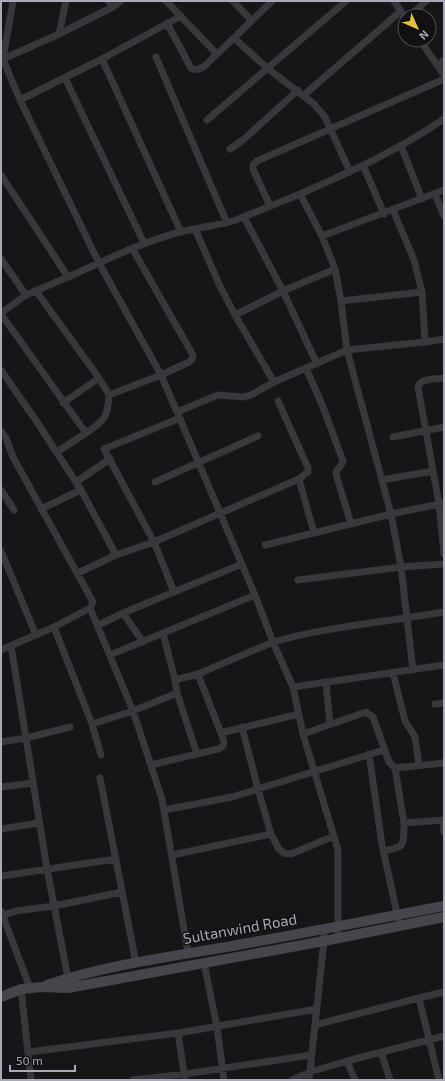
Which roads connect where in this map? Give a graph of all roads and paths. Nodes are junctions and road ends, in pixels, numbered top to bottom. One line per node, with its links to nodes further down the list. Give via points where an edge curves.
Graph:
1 (14, 1): 21 (street)
2 (66, 1): 16 (street)
3 (108, 1): 10 (street)
4 (121, 1): 10 (street)
5 (166, 1): 13 (street)
6 (233, 1): 14 (street)
7 (272, 1): 14 (street)
8 (346, 1): 25 (street)
9 (426, 1): 11 (street)
10 (113, 8): 16 (street)
11 (419, 8)
12 (397, 13): 29 (street)
13 (181, 16): 15 (street); 19 (street)
14 (251, 20): 17 (street)
15 (167, 23): 19 (street, via 191,68 200,70); 22 (street)
16 (59, 34): 21 (street)
17 (234, 38): 19 (street); 25 (street)
18 (426, 48): 24 (street)
19 (217, 54)
20 (156, 57): 48 (street)
21 (3, 59): 30 (street)
22 (102, 59): 27 (street); 50 (street)
23 (444, 60): 24 (street)
24 (438, 66): 26 (street)
25 (267, 68): 29 (street); 32 (street)
26 (444, 75)
27 (65, 78): 30 (street); 52 (street)
28 (444, 79): 33 (street)
29 (301, 93): 33 (street, via 325,117); 35 (street)
30 (20, 100): 55 (street)
31 (444, 119): 34 (street)
32 (207, 120)
33 (330, 129): 37 (street); 43 (street, via 254,165 253,169)
34 (401, 146): 36 (street); 42 (street)
35 (230, 149)
36 (364, 165): 37 (street); 45 (street)
37 (350, 172): 40 (street)
38 (1, 175): 57 (street)
39 (444, 190): 41 (street)
40 (300, 194): 43 (street); 51 (street)
41 (435, 194): 42 (street); 46 (street)
42 (422, 199): 44 (street)
43 (270, 206): 47 (street)
44 (393, 210): 45 (street); 60 (street, via 414,260)
45 (384, 214): 51 (street)
46 (444, 216)
47 (244, 217): 48 (street); 59 (street)
48 (227, 223): 49 (street)
49 (195, 229): 50 (street); 64 (street)
50 (181, 232): 52 (street)
51 (322, 236): 56 (street)
52 (144, 243): 53 (street)
53 (132, 248): 55 (street); 71 (street, via 193,355 189,362)
54 (1, 259): 61 (street)
55 (99, 262): 57 (street); 71 (street)
56 (335, 269): 59 (street); 62 (street)
57 (68, 278): 58 (street)
58 (36, 291): 61 (street); 72 (street)
59 (282, 291): 64 (street); 68 (street)
60 (422, 292): 62 (street); 66 (street)
61 (26, 295): 63 (street)
62 (341, 301): 67 (street)
63 (1, 314): 77 (street)
64 (235, 315): 74 (street)
65 (444, 339): 66 (street)
66 (425, 342): 67 (street)
67 (347, 350): 68 (street); 90 (street)
68 (317, 364): 69 (street)
69 (306, 368): 74 (street); 100 (street, via 343,461 336,474)
70 (1, 370): 85 (street)
71 (161, 375): 75 (street); 78 (street)
72 (99, 378): 75 (street); 77 (street)
73 (444, 378): 80 (street, via 422,381 419,384)
74 (274, 382): 78 (street, via 251,395 218,395)
75 (109, 396): 82 (street, via 106,417)
76 (278, 401): 89 (street, via 308,468 308,472)
77 (63, 403): 82 (street)
78 (179, 415): 86 (street, via 104,449); 87 (street)
79 (444, 427): 80 (street)
80 (426, 430): 84 (street); 88 (street)
81 (1, 432): 96 (street)
82 (86, 433): 85 (street)
83 (258, 436): 87 (street)
84 (393, 437)
85 (57, 452): 91 (street)
86 (110, 459): 91 (street); 102 (street)
87 (199, 462): 92 (street); 98 (street)
88 (433, 471): 90 (street); 95 (street)
89 (299, 479): 98 (street); 101 (street)
90 (382, 480): 99 (street)
91 (76, 482): 94 (street)
92 (155, 482)
93 (1, 490): 97 (street)
94 (81, 490): 96 (street); 106 (street)
95 (442, 504): 99 (street); 105 (street)
96 (41, 509): 110 (street)
97 (14, 510)
98 (220, 513): 102 (street); 107 (street)
99 (391, 514): 100 (street); 109 (street)
100 (351, 524): 101 (street)
101 (314, 533): 103 (street)
102 (154, 542): 106 (street); 112 (street)
103 (265, 545)
104 (1, 551): 121 (street)
105 (444, 554)
106 (116, 555): 110 (street)
107 (242, 564): 112 (street); 113 (street)
108 (444, 564): 109 (street)
109 (401, 567): 111 (street); 117 (street)
110 (78, 573): 114 (street, via 92,598)
111 (298, 580)
112 (174, 592): 116 (street)
113 (255, 595): 120 (street); 123 (street)
114 (90, 608): 118 (street); 119 (street)
115 (444, 612): 117 (street)
116 (123, 613): 118 (street); 122 (street)
117 (406, 619): 123 (street, via 301,634); 128 (street)
118 (97, 626): 126 (street)
119 (54, 627): 121 (street); 139 (street)
120 (163, 633): 122 (street); 131 (street)
121 (36, 635): 124 (street)
122 (143, 642): 126 (street)
123 (273, 642): 130 (street); 133 (street)
124 (11, 646): 125 (street); 145 (street)
125 (1, 650)
126 (110, 655): 137 (street)
127 (444, 666): 128 (street)
128 (413, 670): 129 (street)
129 (393, 673): 132 (street); 153 (street, via 405,721 415,737)
130 (198, 674): 131 (street); 143 (street)
131 (175, 680): 134 (street)
132 (326, 683): 133 (street); 140 (street)
133 (293, 687): 138 (street)
134 (177, 693): 137 (street); 148 (street)
135 (444, 703): 136 (street)
136 (435, 704)
137 (133, 711): 139 (street); 152 (street)
138 (299, 714): 142 (street); 144 (street)
139 (92, 724): 150 (street)
140 (330, 724): 144 (street); 147 (street, via 366,712 370,713)
141 (70, 727): 145 (street)
142 (242, 727): 143 (street); 159 (street)
143 (221, 733): 148 (street, via 224,741 221,748)
144 (303, 734): 155 (street)
145 (26, 738): 146 (street); 157 (street)
146 (1, 742)
147 (384, 750): 149 (street); 154 (street)
148 (197, 754): 152 (street)
149 (369, 754): 155 (street); 168 (street)
150 (101, 755)
151 (444, 763): 153 (street)
152 (152, 765): 160 (street)
153 (419, 765): 154 (street)
154 (395, 768): 163 (street)
155 (314, 772): 159 (street); 167 (street)
156 (100, 778): 170 (street)
157 (33, 783): 158 (street); 162 (street)
158 (1, 786)
159 (258, 789): 160 (street, via 232,797); 166 (street)
160 (164, 810): 169 (street)
161 (443, 820): 163 (street); 165 (street)
162 (39, 823): 164 (street); 171 (street)
163 (404, 823): 168 (street, via 402,845)
164 (1, 829)
165 (444, 832)
166 (271, 834): 167 (street, via 279,849 291,854); 169 (street)
167 (334, 836): 180 (street, via 338,850)
168 (383, 851): 177 (street)
169 (172, 855): 184 (street)
170 (116, 859): 171 (street); 173 (street)
171 (47, 869): 172 (street); 174 (street)
172 (1, 876)
173 (122, 892): 174 (street); 185 (street)
174 (54, 906): 176 (street); 187 (street)
175 (444, 906): 177 (main road, Sultanwind Road)
176 (2, 913): 189 (street)
177 (397, 915): 179 (street); 180 (main road, Sultanwind Road)
178 (444, 917): 179 (main road)
179 (400, 926): 182 (main road)
180 (337, 927): 181 (main road, Sultanwind Road); 182 (street)
181 (324, 930): 183 (street); 184 (main road, Sultanwind Road)
182 (338, 938): 183 (main road)
183 (324, 941): 186 (main road); 193 (street)
184 (188, 953): 185 (main road, Sultanwind Road)
185 (136, 963): 187 (main road, Sultanwind Road)
186 (204, 963): 188 (main road, via 68,988); 195 (street)
187 (68, 978): 188 (main road, Sultanwind Road)
188 (42, 987): 189 (main road)
189 (25, 989): 191 (main road); 199 (street)
190 (444, 992): 192 (street)
191 (1, 997)
192 (419, 998): 194 (street); 198 (street)
193 (317, 1009): 194 (street); 195 (street)
194 (315, 1025): 201 (street)
195 (217, 1027): 196 (street); 203 (street)
196 (178, 1033): 199 (street); 205 (street)
197 (444, 1036): 198 (street)
198 (430, 1039): 200 (street); 213 (street)
199 (29, 1052): 206 (street)
200 (381, 1052): 202 (street); 212 (street)
201 (311, 1055): 203 (street); 204 (street)
202 (347, 1061): 204 (street); 211 (street)
203 (222, 1068): 205 (street); 208 (street)
204 (310, 1072): 209 (street); 210 (street)
205 (185, 1077): 207 (street)
206 (31, 1080)
207 (133, 1080)
208 (224, 1080)
209 (292, 1080)
210 (309, 1080)
211 (355, 1080)
212 (390, 1080)
213 (439, 1080)

